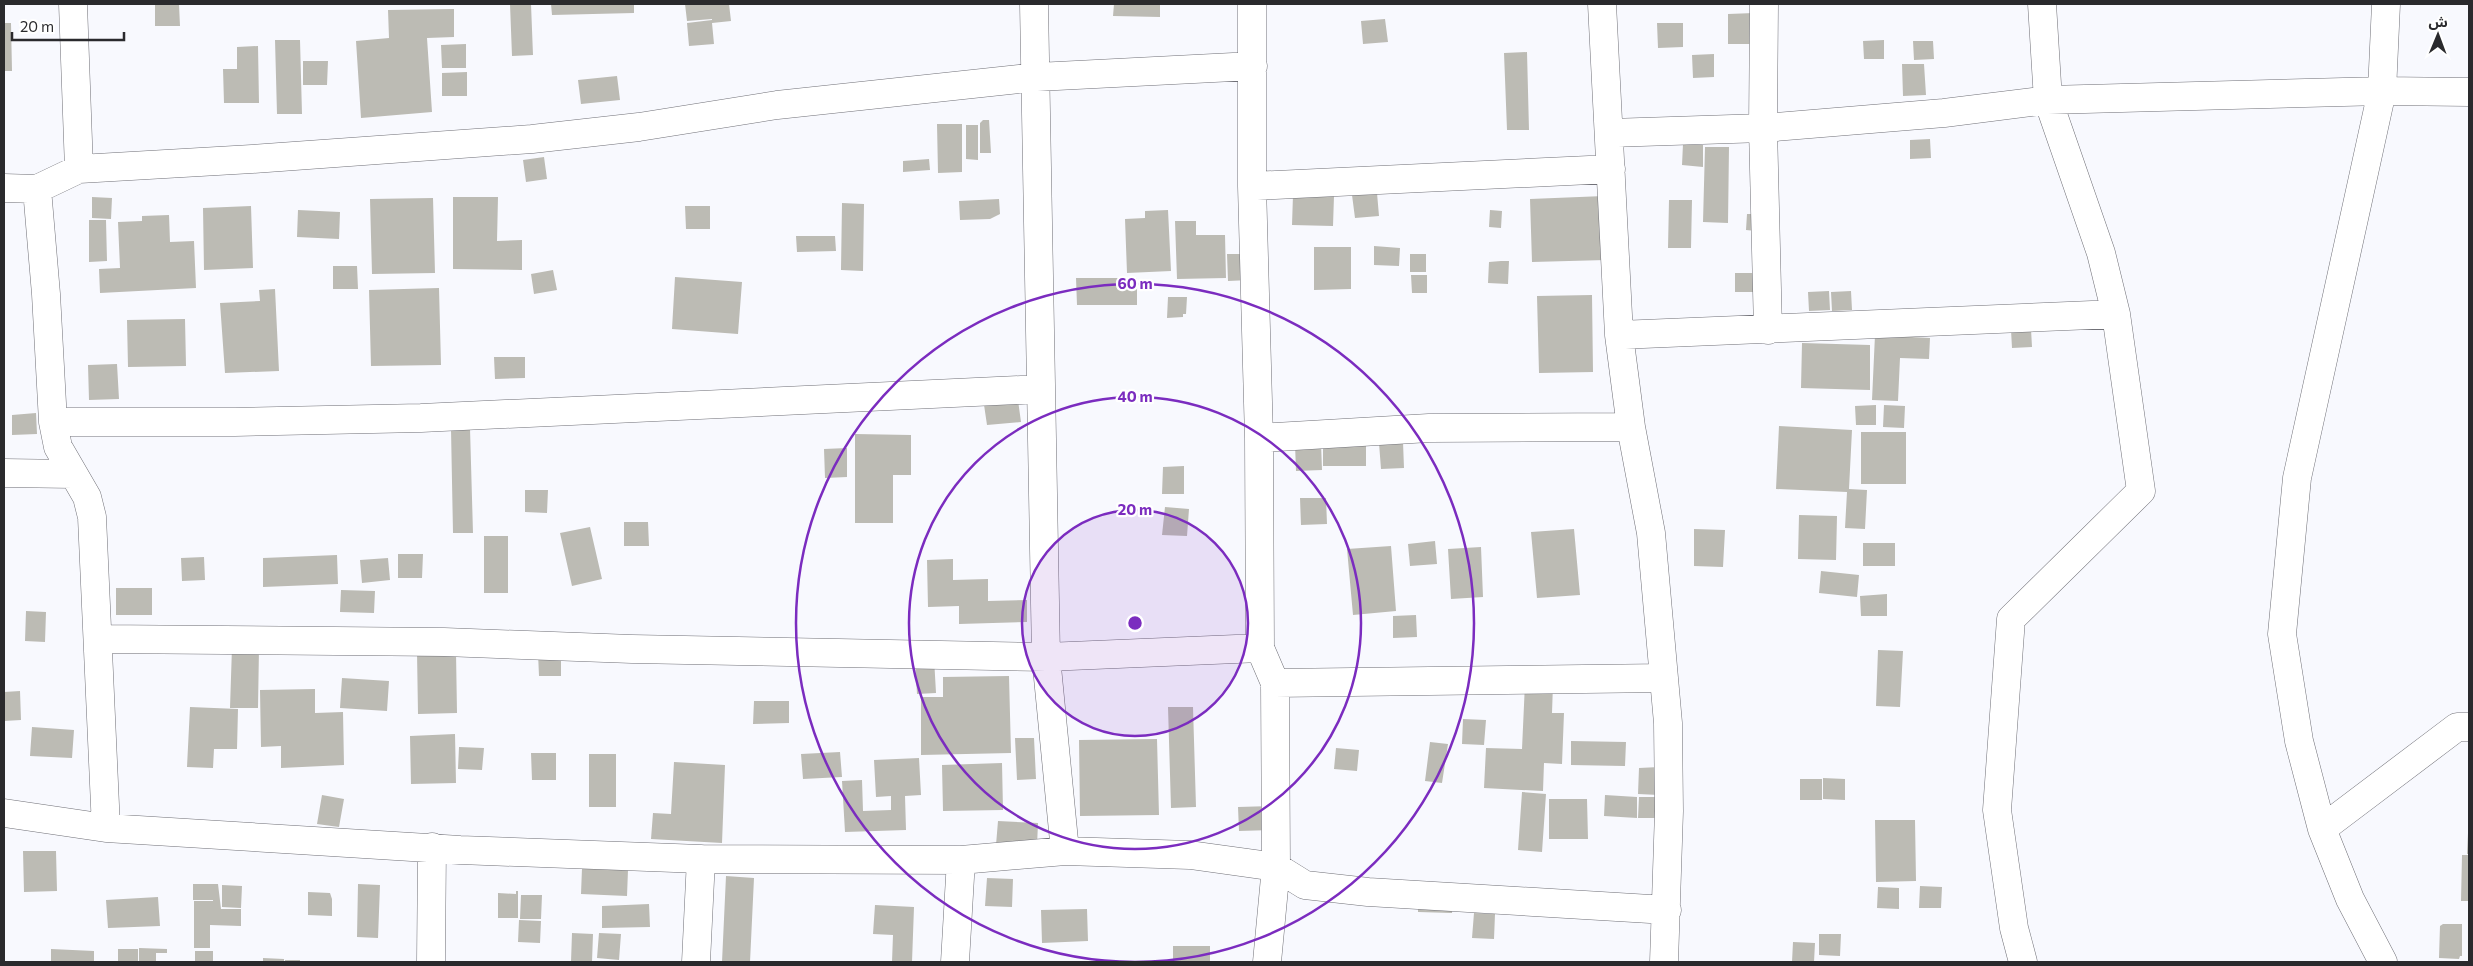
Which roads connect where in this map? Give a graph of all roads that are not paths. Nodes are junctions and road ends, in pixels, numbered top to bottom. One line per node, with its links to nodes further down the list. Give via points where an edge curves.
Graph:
1 (73, 4): 15 (street)
2 (1034, 4): 9 (street)
3 (1252, 4): 8 (street)
4 (1602, 4): 14 (street)
5 (1764, 4): 13 (street)
6 (2042, 4): 12 (street)
7 (2386, 4): 10 (street)
8 (1253, 66): 9 (street); 17 (street)
9 (1037, 77): 15 (street, via 777,105 639,127 532,139); 23 (street)
10 (2382, 91): 11 (street); 12 (street); 37 (street, via 2297,478 2282,634 2299,741)
11 (2469, 92)
12 (2048, 100): 13 (street, via 1944,113); 20 (street, via 2101,253)
13 (1763, 128): 14 (street); 21 (street)
14 (1610, 133): 16 (street)
15 (79, 169): 19 (street)
16 (1612, 169): 17 (street); 22 (street)
17 (1252, 186): 26 (street)
18 (4, 188): 19 (street)
19 (37, 189): 24 (street)
20 (2116, 314): 21 (street); 49 (street, via 2141,491 2011,619 1998,810 2014,928)
21 (1768, 330): 22 (street)
22 (1620, 334): 25 (street)
23 (1041, 390): 24 (street, via 422,418); 31 (street)
24 (53, 422): 28 (street, via 58,447)
25 (1631, 427): 26 (street, via 1429,428); 32 (street, via 1651,533)
26 (1259, 438): 30 (street)
27 (4, 473): 28 (street)
28 (73, 474): 29 (street, via 87,497 92,517)
29 (99, 639): 31 (street, via 444,642 632,649); 36 (street)
30 (1260, 648): 31 (street); 33 (street)
31 (1046, 656): 39 (street)
32 (1664, 678): 33 (street); 43 (street, via 1668,723)
33 (1275, 683): 42 (street)
34 (2469, 728): 37 (street, via 2457,728)
35 (4, 812): 36 (street)
36 (106, 828): 38 (street)
37 (2322, 829): 50 (street, via 2350,899)
38 (432, 847): 40 (street); 44 (street)
39 (1065, 851): 41 (street); 42 (street, via 1190,855)
40 (701, 859): 41 (street); 45 (street)
41 (961, 860): 46 (street)
42 (1276, 867): 43 (street, via 1305,885 1368,892); 47 (street)
43 (1667, 910): 48 (street)
44 (431, 962)
45 (696, 962)
46 (955, 962)
47 (1268, 962)
48 (1664, 962)
49 (2022, 962)
50 (2383, 962)

